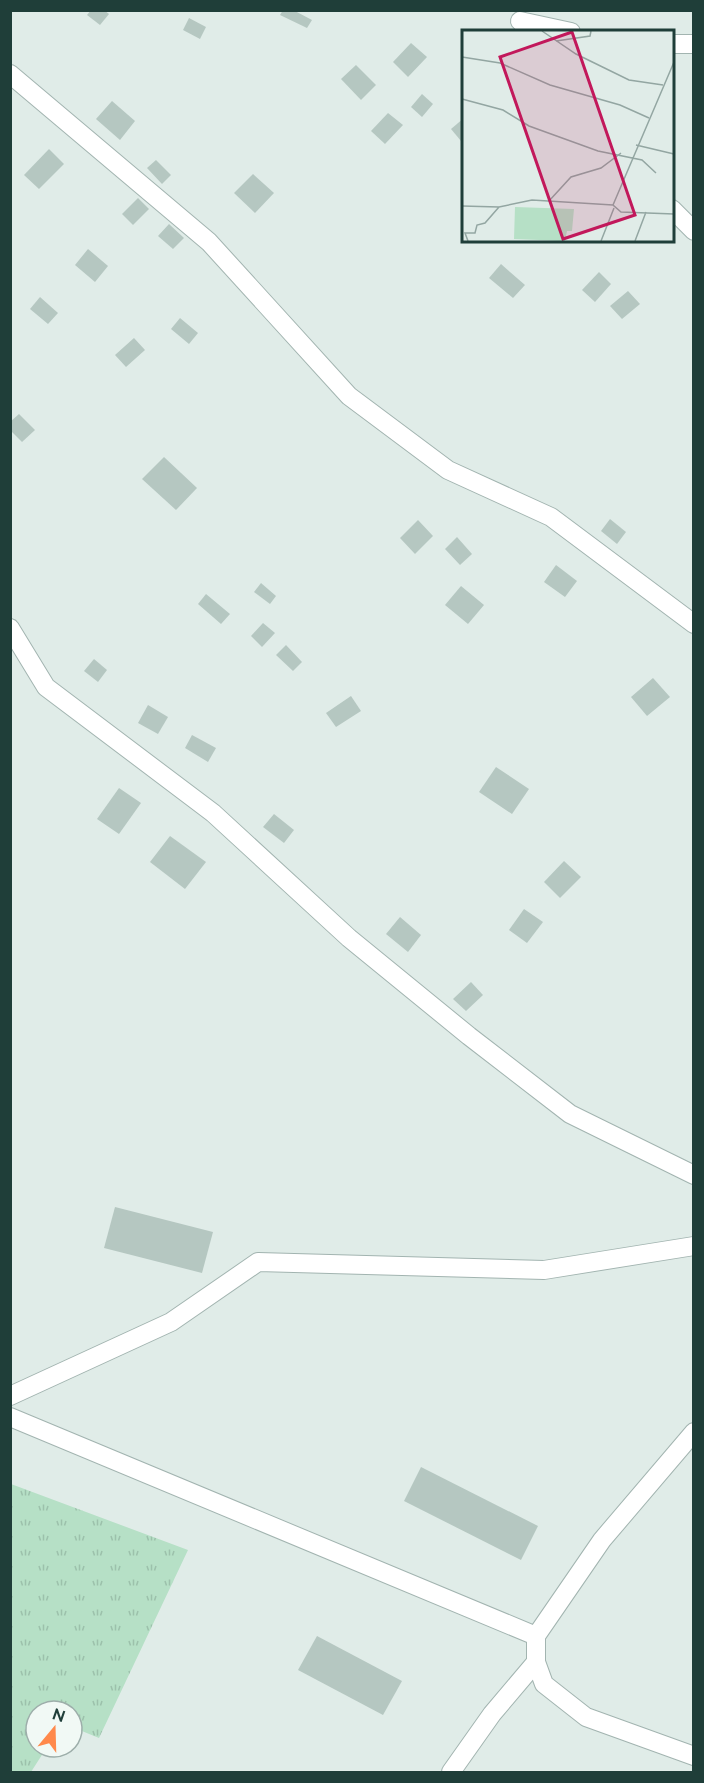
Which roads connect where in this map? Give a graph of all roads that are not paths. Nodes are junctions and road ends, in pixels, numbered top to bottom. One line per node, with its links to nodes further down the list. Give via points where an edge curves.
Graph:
1 (520, 21): 2 (street)
2 (562, 30)
3 (674, 44): 4 (street)
4 (693, 44)
5 (10, 74): 8 (street, via 209,242 349,396 448,470 551,517)
6 (674, 211): 7 (street)
7 (693, 231)
8 (693, 624)
9 (10, 628): 10 (street, via 46,687 213,813 349,938 469,1035 570,1114)
10 (693, 1175)
11 (693, 1246): 12 (street, via 544,1270 258,1262 171,1322)
12 (10, 1396)
13 (10, 1417): 15 (street)
14 (693, 1432): 15 (street, via 602,1540)
15 (536, 1636): 16 (street)
16 (536, 1662): 17 (street, via 543,1684 586,1717); 18 (street, via 492,1714)
17 (693, 1756)
18 (451, 1773)

